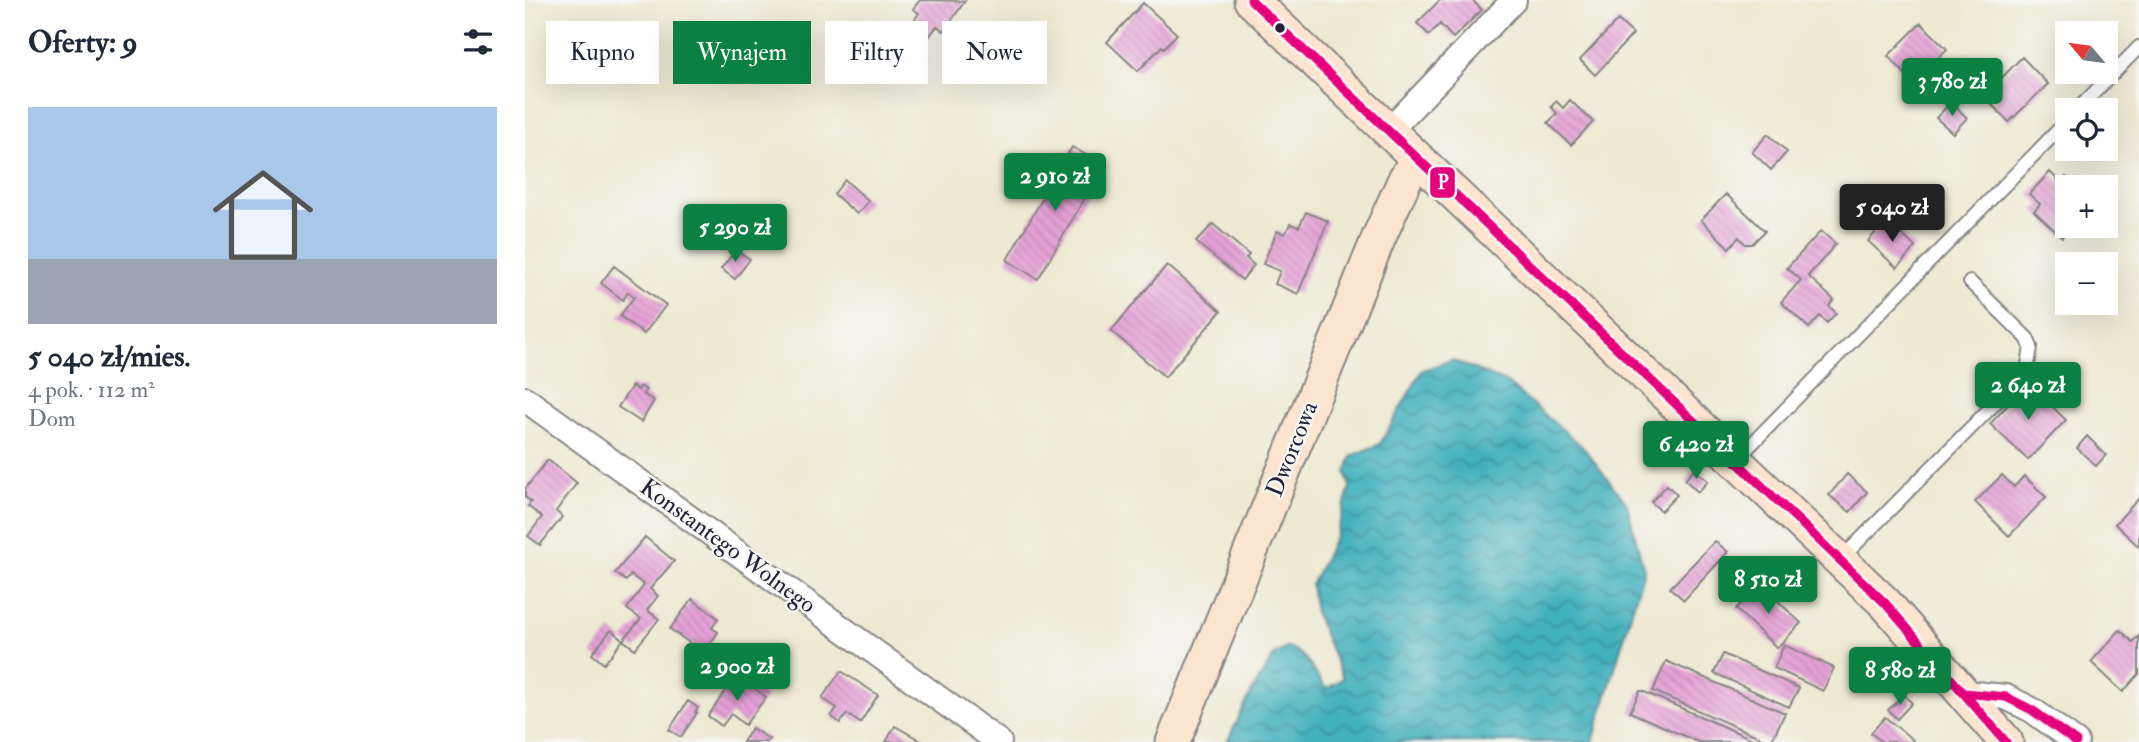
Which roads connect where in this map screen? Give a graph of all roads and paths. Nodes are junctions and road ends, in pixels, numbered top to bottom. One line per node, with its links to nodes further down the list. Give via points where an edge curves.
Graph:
1 (1251, 0): 5 (main road)
2 (1514, 0): 5 (street)
3 (2139, 47): 4 (lane)
4 (2089, 98)
5 (1388, 132): 7 (main road)
6 (2055, 133): 10 (lane)
7 (1417, 160): 10 (main road); 14 (main road, Dworcowa, via 1379,237)
8 (1970, 282): 11 (lane, via 2027,338 2031,347 2027,371)
9 (525, 399): 13 (street, Konstantego Wolnego)
10 (1735, 461): 11 (main road)
11 (1840, 560): 12 (main road, via 1885,603)
12 (1964, 693): 15 (main road); 16 (street, via 2006,697)
13 (999, 742)
14 (1173, 742)
15 (2006, 742)
16 (2076, 742)

